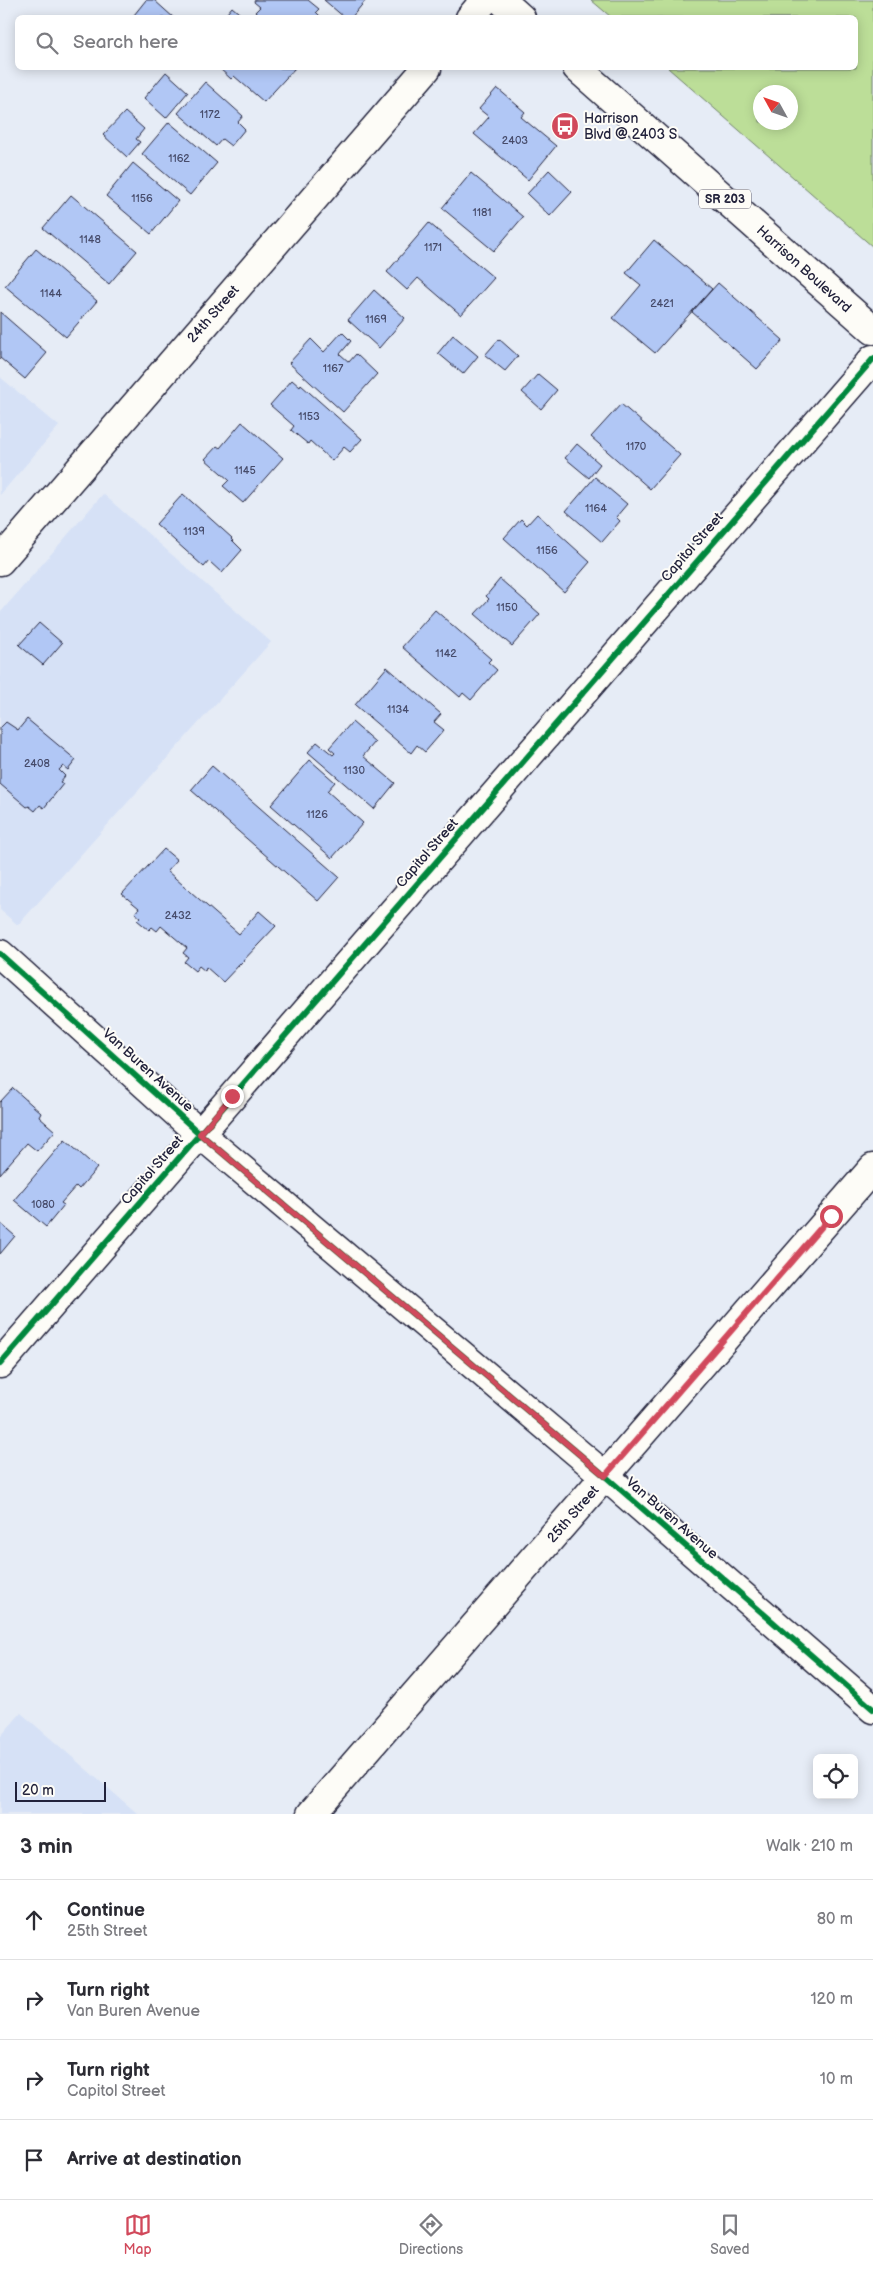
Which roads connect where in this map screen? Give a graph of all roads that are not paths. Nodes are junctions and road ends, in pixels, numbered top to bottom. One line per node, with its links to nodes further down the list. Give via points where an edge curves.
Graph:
1 (486, 0): 3 (street)
2 (502, 0): 4 (street)
3 (473, 15)
4 (518, 15)
5 (425, 70): 9 (street, 24th Street)
6 (579, 70): 7 (street, Harrison Boulevard / SR 203)
7 (873, 330)
8 (873, 359): 11 (street, Capitol Street)
9 (0, 561)
10 (0, 954): 11 (street, Van Buren Avenue)
11 (200, 1134): 13 (street, Capitol Street); 14 (street, Van Buren Avenue)
12 (873, 1168): 14 (street, 25th Street)
13 (0, 1364)
14 (605, 1476): 15 (street, Van Buren Avenue); 16 (street, 25th Street)
15 (873, 1709)
16 (311, 1814)

